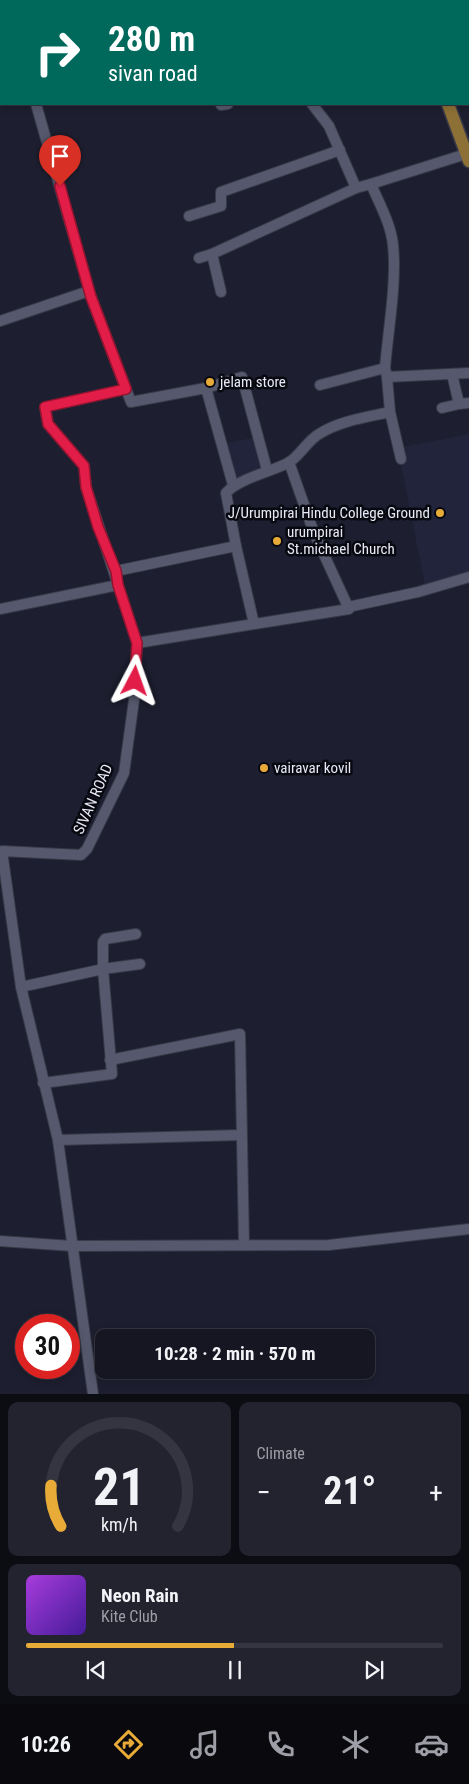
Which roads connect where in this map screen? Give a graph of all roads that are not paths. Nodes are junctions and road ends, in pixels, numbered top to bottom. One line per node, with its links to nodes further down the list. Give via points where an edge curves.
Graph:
1 (36, 105): 11 (street)
2 (313, 105): 4 (street, via 329,126)
3 (448, 105): 5 (main road)
4 (340, 150): 7 (street); 8 (street, via 221,192 221,206)
5 (467, 150): 6 (street)
6 (371, 184): 7 (street); 15 (street, via 393,245)
7 (356, 188): 9 (street)
8 (189, 216)
9 (212, 254): 10 (street); 12 (street)
10 (199, 258)
11 (89, 291): 13 (street); 19 (street)
12 (222, 292)
13 (0, 321)
14 (469, 372): 16 (street)
15 (386, 373): 16 (street); 17 (street); 22 (street)
16 (452, 374): 20 (street)
17 (320, 384)
18 (206, 388): 19 (street, via 131,402); 25 (street, via 242,377); 26 (street)
19 (126, 389): 28 (street, SIVAN ROAD, via 45,407 48,424 84,466 86,487)
20 (464, 404): 21 (street)
21 (442, 408)
22 (390, 412): 23 (street); 24 (street, via 342,423 319,434)
23 (401, 459)
24 (289, 462): 25 (street); 31 (street, via 314,533)
25 (267, 470): 26 (street)
26 (233, 485): 27 (street, via 226,493)
27 (236, 546): 28 (street); 33 (street)
28 (116, 571): 30 (street, SIVAN ROAD)
29 (469, 577): 31 (street)
30 (118, 585): 32 (street); 34 (street, SIVAN ROAD)
31 (348, 607): 33 (street)
32 (0, 609)
33 (254, 624): 34 (street)
34 (137, 643): 35 (street, SIVAN ROAD, via 134,700 124,773 87,848 81,855)
35 (1, 851): 39 (street, SIVAN ROAD)
36 (136, 934): 38 (street, via 105,939)
37 (140, 964): 38 (street)
38 (103, 969): 39 (street); 40 (street)
39 (21, 987): 41 (street, SIVAN ROAD)
40 (110, 1060): 41 (street, via 112,1074); 42 (street, via 240,1034)
41 (43, 1083): 43 (street, SIVAN ROAD)
42 (241, 1135): 43 (street); 46 (street)
43 (58, 1140): 47 (street, SIVAN ROAD)
44 (469, 1229): 46 (street, via 329,1245)
45 (0, 1241): 47 (street)
46 (244, 1245): 47 (street)
47 (72, 1246): 48 (street, SIVAN ROAD)
48 (94, 1394)

